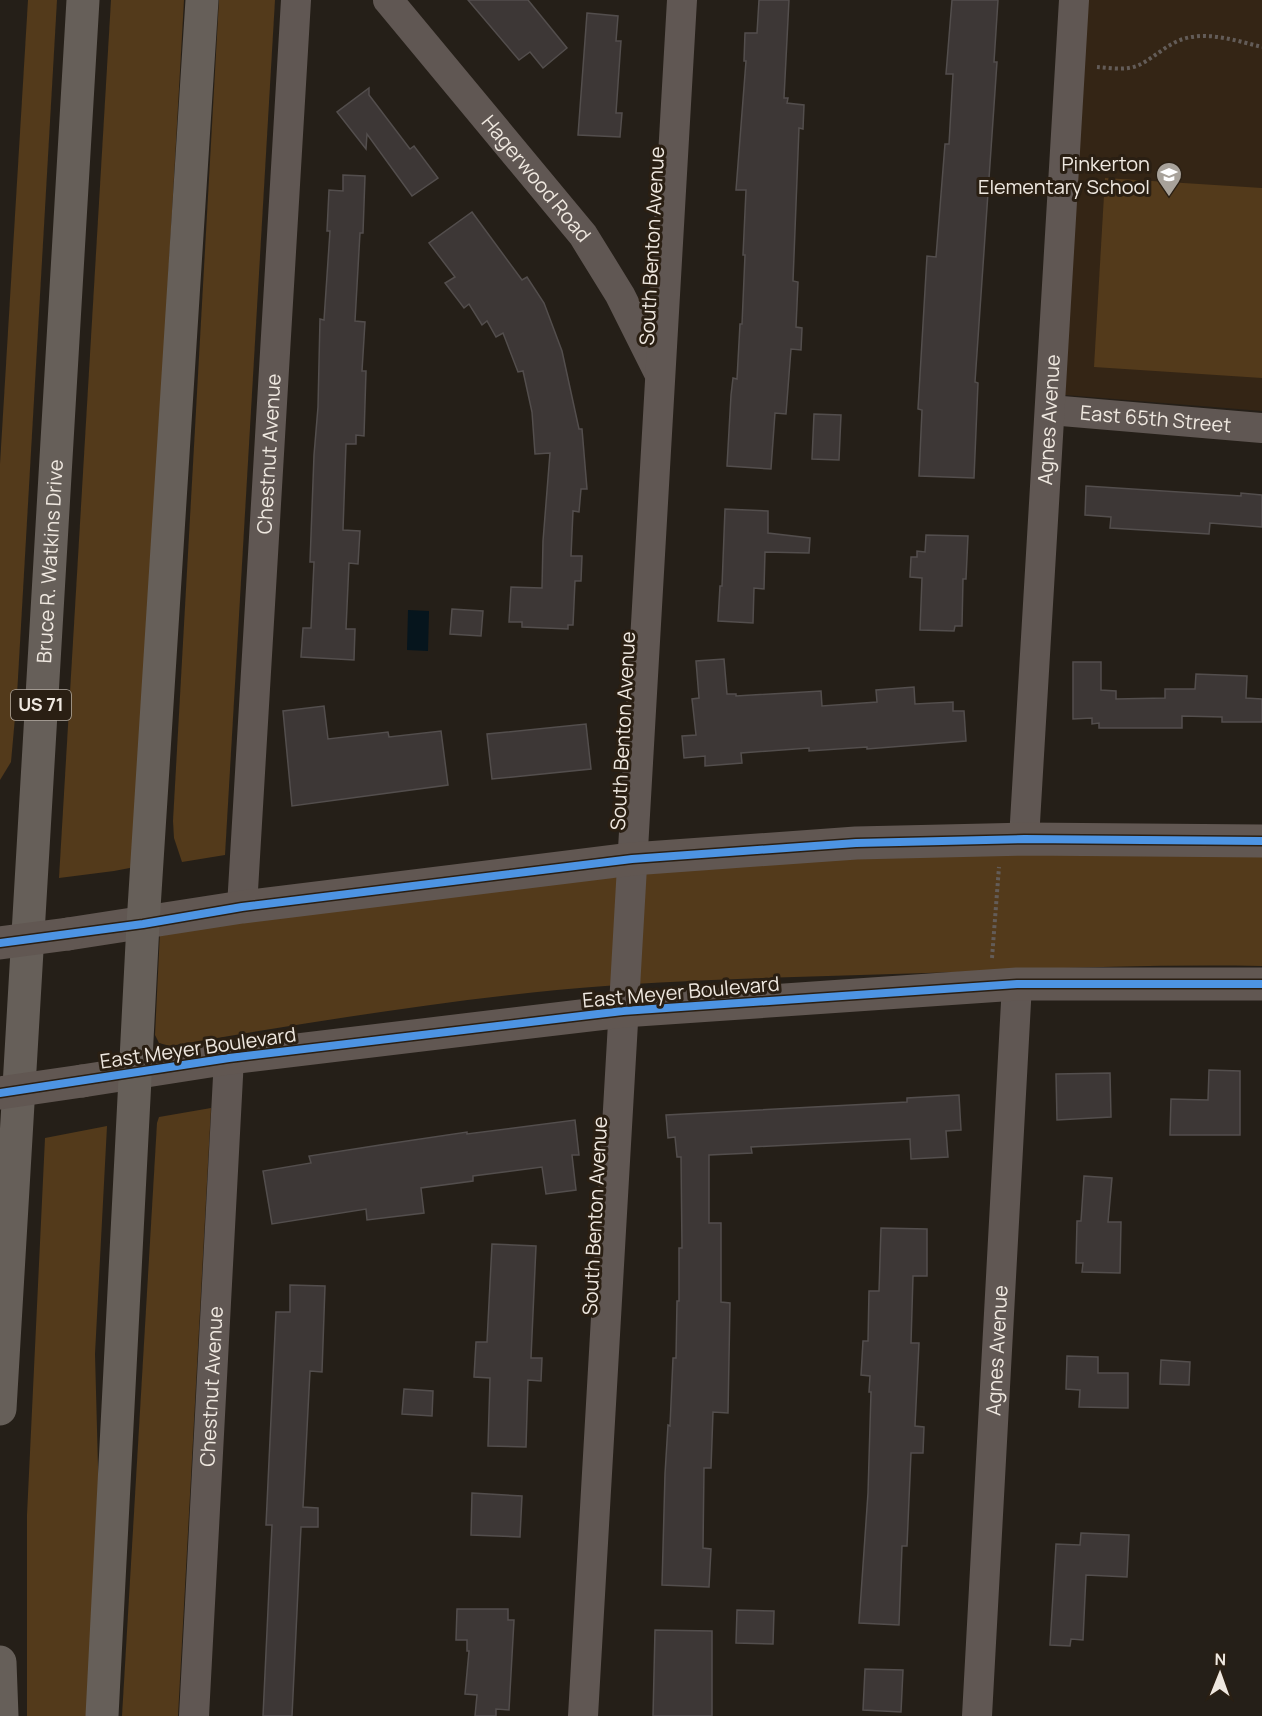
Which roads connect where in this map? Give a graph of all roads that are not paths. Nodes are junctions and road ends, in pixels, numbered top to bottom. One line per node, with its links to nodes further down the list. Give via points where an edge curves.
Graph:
1 (83, 0): 22 (highway, Bruce R. Watkins Drive / US 71)
2 (202, 0): 14 (highway)
3 (296, 0): 13 (street, Chestnut Avenue)
4 (388, 0): 7 (street, Hagerwood Road, via 583,235 620,295)
5 (682, 0): 7 (street, South Benton Avenue)
6 (1074, 0): 8 (street, Agnes Avenue)
7 (661, 375): 12 (street, South Benton Avenue)
8 (1050, 410): 9 (street, East 65th Street); 11 (street, Agnes Avenue)
9 (1262, 428)
10 (1262, 841): 11 (main road)
11 (1012, 848): 12 (main road, via 856,843)
12 (632, 859): 13 (main road); 18 (street, South Benton Avenue)
13 (242, 907): 14 (main road)
14 (143, 924): 15 (main road, bridge); 20 (highway)
15 (0, 943)
16 (1017, 984): 17 (main road, East Meyer Boulevard); 18 (main road, East Meyer Boulevard); 28 (street, Agnes Avenue)
17 (1262, 984)
18 (623, 1011): 19 (main road, East Meyer Boulevard); 27 (street, South Benton Avenue)
19 (229, 1058): 20 (main road, East Meyer Boulevard); 26 (street, Chestnut Avenue)
20 (135, 1072): 21 (main road, East Meyer Boulevard, bridge); 25 (highway)
21 (0, 1093)
22 (0, 1409)
23 (0, 1662): 24 (highway)
24 (2, 1716)
25 (102, 1716)
26 (194, 1716)
27 (583, 1716)
28 (976, 1716)

